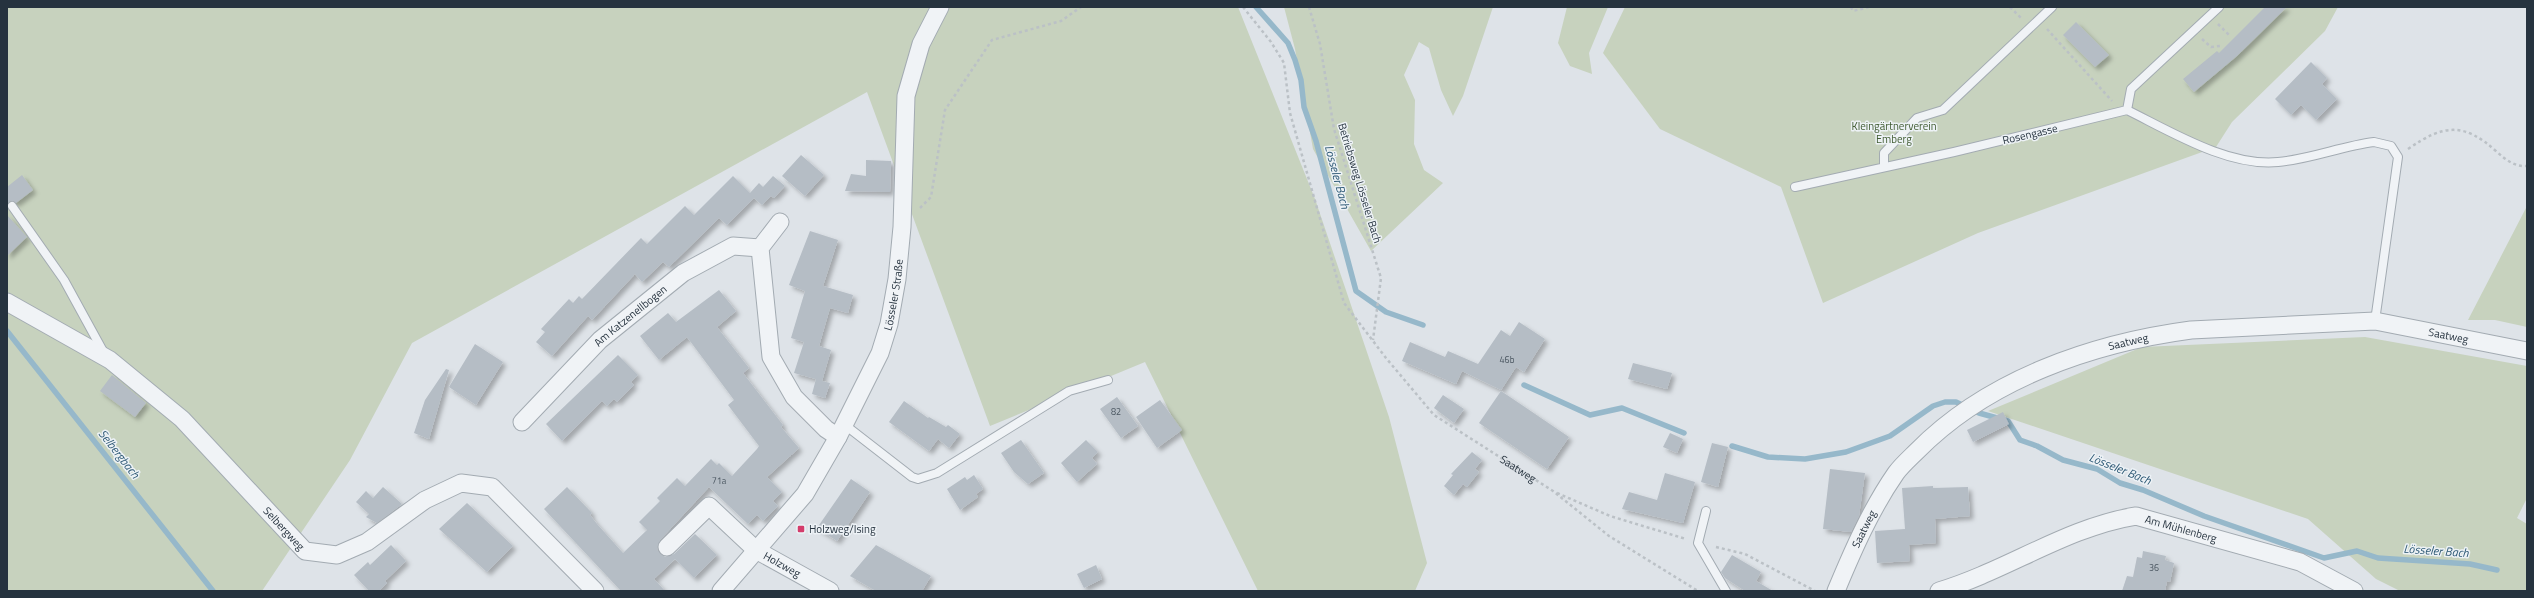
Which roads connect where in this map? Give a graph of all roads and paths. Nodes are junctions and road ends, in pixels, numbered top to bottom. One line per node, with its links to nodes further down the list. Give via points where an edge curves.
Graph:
1 (940, 7): 19 (street, Lösseler Straße, via 921,44 906,96)
2 (1081, 7): 19 (path, via 1061,21 992,40 945,110 931,197)
3 (1243, 7): 23 (path, Saatweg, via 1271,42 1284,64 1290,112 1344,303)
4 (1309, 7): 23 (path, Betriebsweg Lösseler Bach, via 1320,44 1334,129 1381,278)
5 (1851, 7): 6 (path, via 1853,11)
6 (1869, 7)
7 (2052, 7): 9 (lane)
8 (2219, 7): 10 (lane)
9 (2039, 20): 12 (path); 14 (lane, via 1943,110 1917,118 1884,153)
10 (2194, 30): 11 (path, via 2210,47); 12 (lane, via 2131,89)
11 (2220, 46)
12 (2124, 111): 13 (lane, via 2194,143 2236,158 2279,162 2374,142 2391,146); 14 (lane, Rosengasse)
13 (2398, 157): 15 (path, via 2434,133 2457,129 2476,135 2511,163); 22 (lane)
14 (1884, 166): 16 (lane, Rosengasse)
15 (2527, 166)
16 (1795, 187)
17 (12, 206): 25 (lane, via 64,280)
18 (780, 222): 20 (street)
19 (902, 228): 28 (street, Lösseler Straße, via 889,324 868,380)
20 (760, 248): 27 (street, Am Katzenellbogen, via 733,246 683,273 600,340); 28 (street, via 771,357 794,397 826,429)
21 (7, 302): 25 (street, Selbergweg)
22 (2375, 321): 24 (street, Saatweg); 40 (street, Saatweg, via 2192,330 2162,334 2076,357 2004,386 1937,431 1897,472 1855,546)
23 (1373, 341): 29 (path, Saatweg, via 1434,415)
24 (2527, 351)
25 (106, 358): 34 (street, Selbergweg, via 182,419 305,550 337,555 367,542 425,500 460,483 492,487)
26 (1108, 380): 28 (lane, via 1069,391 937,473 918,479)
27 (522, 422)
28 (842, 431): 33 (street, Lösseler Straße, via 805,494)
29 (1553, 491): 31 (path, via 1610,516); 37 (path, Saatweg, via 1609,536)
30 (1706, 511): 31 (lane)
31 (1698, 543): 38 (lane); 39 (path, via 1745,554)
32 (667, 547): 33 (street, via 709,506)
33 (756, 550): 35 (street, Lösseler Straße); 36 (street, Holzweg)
34 (588, 588)
35 (721, 591)
36 (830, 591)
37 (1698, 591)
38 (1726, 591)
39 (1815, 591)
40 (1836, 591)
41 (1939, 591): 42 (street, Am Mühlenberg, via 2090,529 2136,516 2300,562)
42 (2354, 591)

